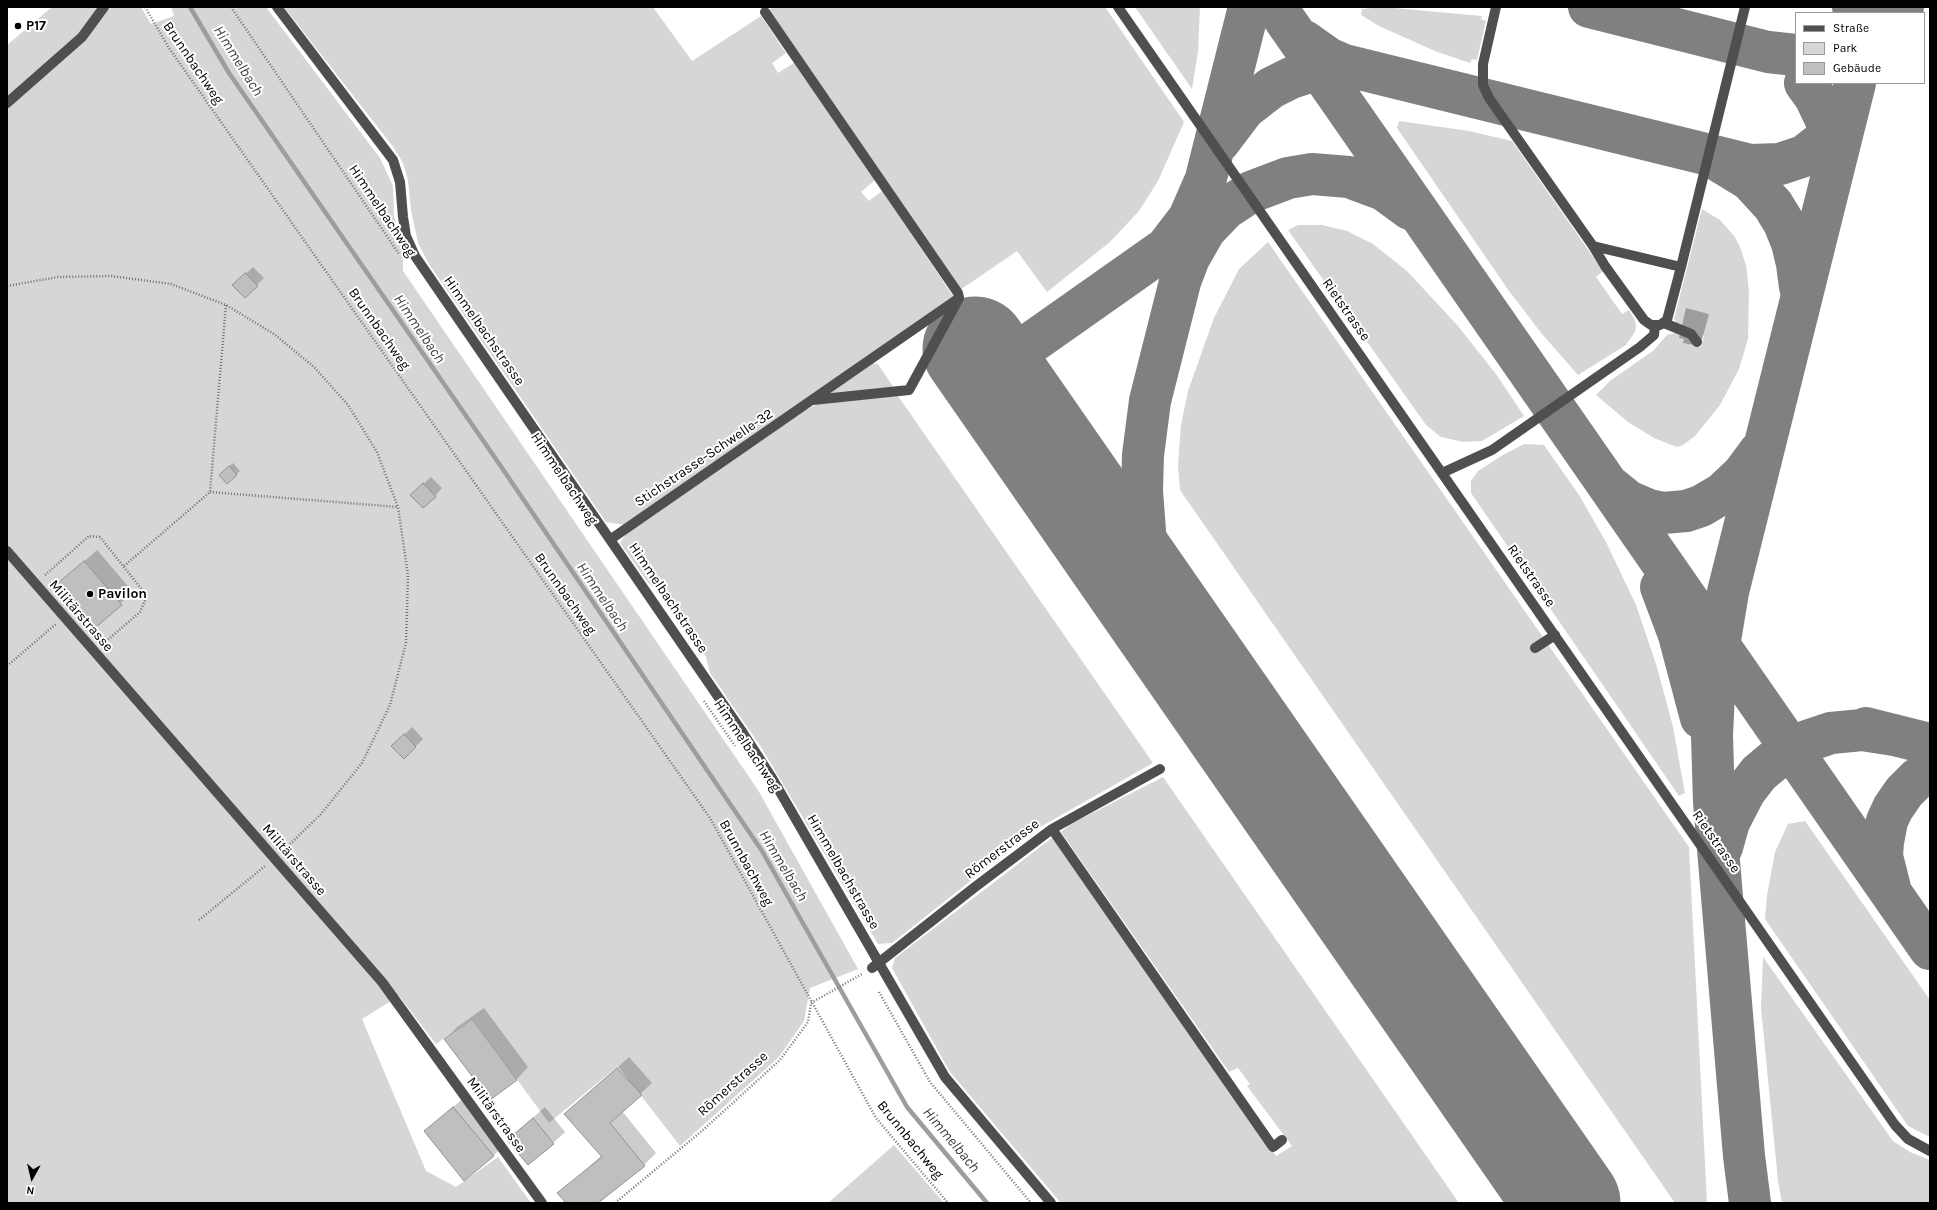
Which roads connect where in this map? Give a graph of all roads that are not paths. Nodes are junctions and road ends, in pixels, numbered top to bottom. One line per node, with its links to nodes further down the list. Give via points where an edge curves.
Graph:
1 (104, 7): 7 (street, via 82,37)
2 (277, 7): 15 (street, Himmelbachstrasse, via 393,160 400,182 406,236 415,256)
3 (1118, 7): 14 (street, Rietstrasse)
4 (1496, 7): 8 (street, via 1483,64 1483,85 1489,98)
5 (1745, 7): 9 (street)
6 (765, 12): 10 (street)
7 (7, 103)
8 (1593, 246): 9 (street); 11 (street, via 1644,320)
9 (1681, 267): 11 (street, via 1669,316)
10 (959, 298): 13 (street, Stichstrasse-Schwelle-32); 13 (street, Stichstrasse-Schwelle-32, via 909,390)
11 (1660, 324): 12 (street, via 1692,334); 14 (street, via 1654,335 1640,347 1492,450)
12 (1697, 342)
13 (813, 400): 15 (street, Stichstrasse-Schwelle-32)
14 (1442, 473): 17 (street, Rietstrasse)
15 (611, 539): 21 (street, Himmelbachstrasse, via 768,772)
16 (7, 550): 26 (street, Militärstrasse, via 382,982)
17 (1555, 635): 18 (street); 25 (street, Rietstrasse, via 1895,1124 1908,1140)
18 (1535, 648)
19 (1160, 769): 20 (street, Römerstrasse)
20 (1052, 829): 21 (street, Römerstrasse); 23 (street)
21 (876, 965): 27 (street, Himmelbachstrasse, via 945,1077)
22 (1242, 1082): 23 (street)
23 (1233, 1088): 24 (street, via 1273,1146)
24 (1282, 1140)
25 (1930, 1151)
26 (542, 1203)
27 (1051, 1203)

